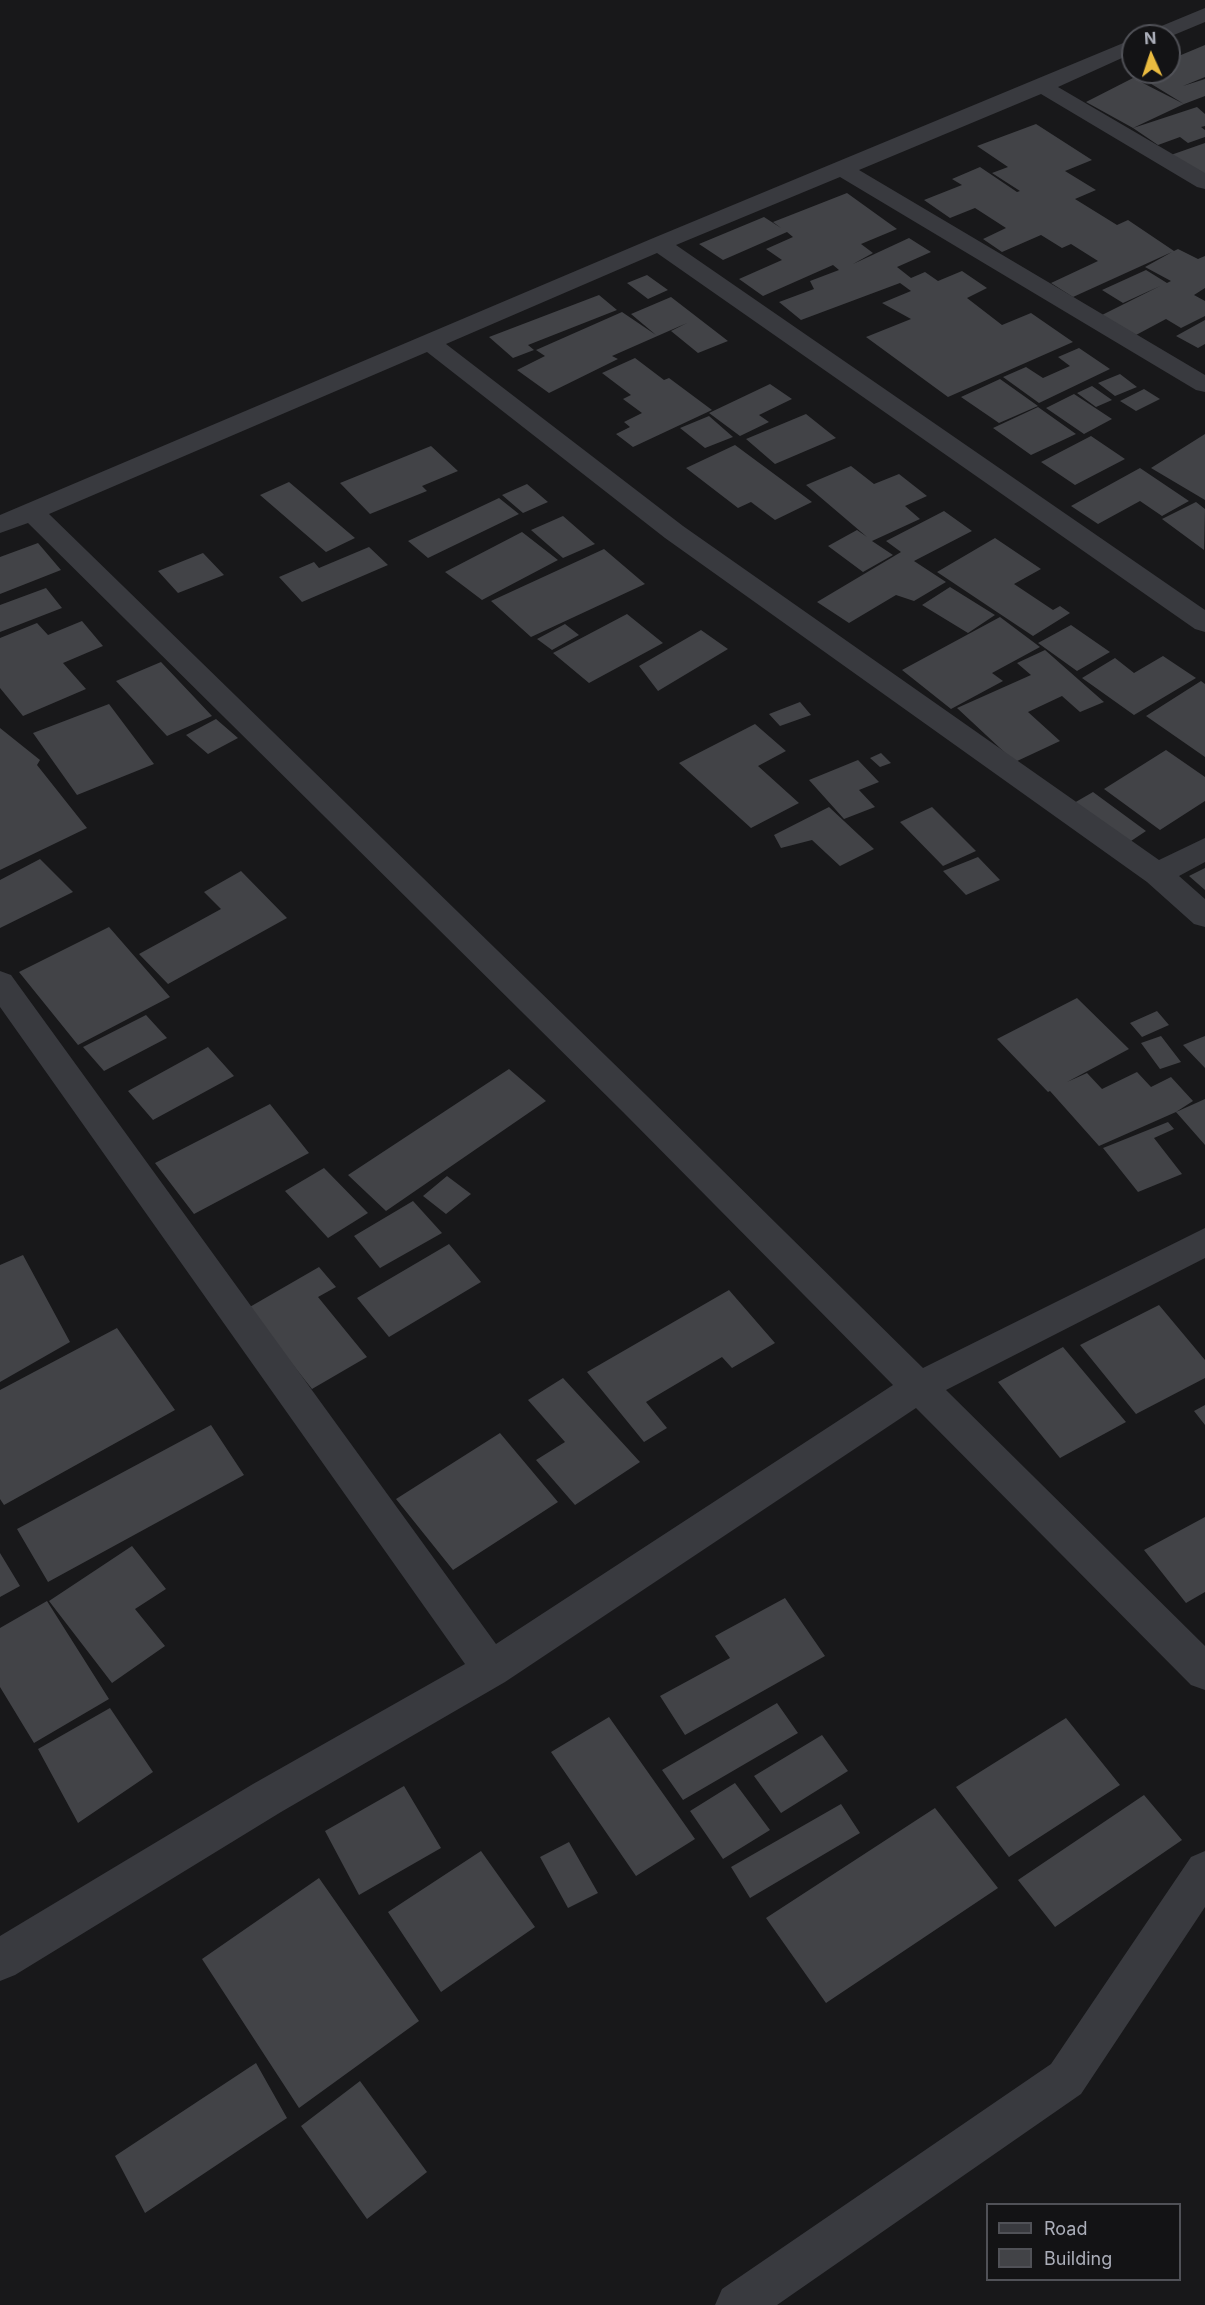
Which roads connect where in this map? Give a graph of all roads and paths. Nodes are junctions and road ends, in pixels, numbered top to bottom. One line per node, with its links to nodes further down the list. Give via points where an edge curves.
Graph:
1 (1201, 19): 2 (street)
2 (1181, 26)
3 (1121, 50): 4 (street)
4 (1042, 86): 5 (street); 6 (street)
5 (840, 168): 7 (street); 9 (street)
6 (1205, 182)
7 (659, 244): 8 (street); 12 (street)
8 (429, 342): 10 (street); 14 (street, via 674,532)
9 (1205, 385)
10 (32, 512): 11 (street); 18 (street)
11 (0, 525)
12 (1205, 624)
13 (1205, 849): 14 (street)
14 (1158, 874): 15 (street)
15 (1205, 916)
16 (0, 983): 19 (street)
17 (1205, 1242): 18 (street)
18 (920, 1386): 19 (street); 20 (street)
19 (491, 1669): 22 (street, via 267,1798)
20 (1205, 1672)
21 (1205, 1871): 23 (street, via 1066,2079)
22 (0, 1960)
23 (738, 2305)

